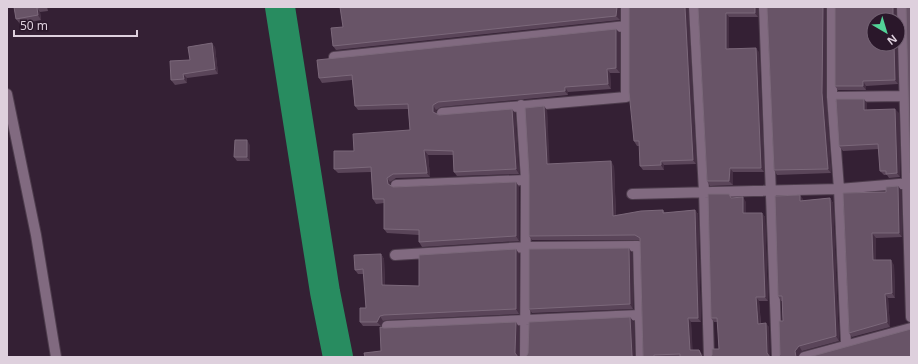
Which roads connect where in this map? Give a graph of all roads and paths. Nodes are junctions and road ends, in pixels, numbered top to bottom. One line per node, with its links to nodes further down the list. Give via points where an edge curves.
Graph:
1 (626, 7): 6 (street)
2 (694, 7): 18 (street)
3 (764, 7): 17 (street)
4 (832, 7): 10 (street)
5 (902, 7): 9 (street)
6 (626, 26): 7 (street); 11 (street, via 626,97)
7 (334, 57)
8 (7, 94): 28 (street, via 36,235)
9 (904, 96): 10 (street); 14 (street)
10 (832, 97): 16 (street)
11 (521, 105): 12 (street); 13 (street)
12 (442, 113)
13 (526, 180): 15 (street); 20 (street)
14 (909, 183): 16 (street); 23 (street)
15 (396, 185)
16 (839, 189): 17 (street); 27 (street)
17 (771, 190): 18 (street); 32 (street)
18 (704, 192): 19 (street); 31 (street)
19 (632, 194)
20 (526, 247): 21 (street); 22 (street, via 638,246); 24 (street)
21 (395, 255)
22 (639, 315): 24 (street); 30 (street)
23 (911, 317)
24 (524, 320): 25 (street); 29 (street)
25 (387, 326)
26 (911, 328): 27 (street)
27 (846, 344): 33 (street)
28 (56, 357)
29 (525, 357)
30 (641, 357)
31 (709, 357)
32 (777, 357)
33 (804, 357)

